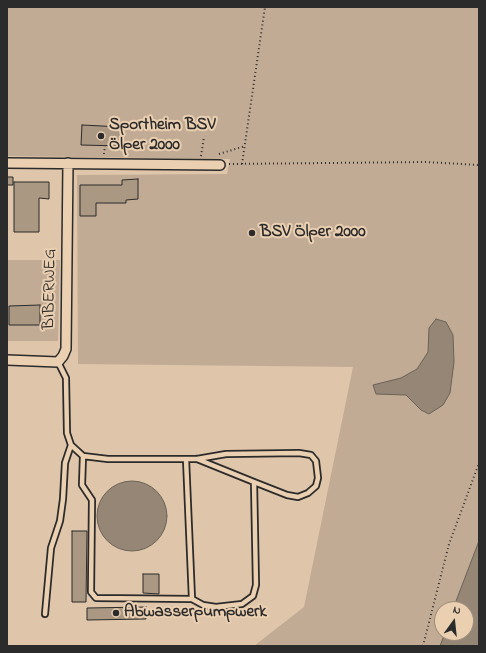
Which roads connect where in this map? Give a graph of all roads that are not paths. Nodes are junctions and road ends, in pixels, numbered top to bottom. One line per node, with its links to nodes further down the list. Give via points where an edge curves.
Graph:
1 (7, 163): 2 (street)
2 (68, 163): 3 (street); 5 (street, BIBERWEG, via 66,349)
3 (220, 164)
4 (7, 360): 5 (street)
5 (58, 362): 6 (lane, via 66,378 67,433)
6 (71, 445): 7 (lane); 12 (lane, via 66,463 60,520 51,548)
7 (83, 456): 8 (lane, via 108,459); 11 (lane, via 82,485 92,500 91,592 96,598)
8 (186, 459): 9 (lane); 11 (lane)
9 (197, 459): 10 (lane); 10 (lane, via 226,454 299,453 311,455 316,461 316,486 298,497)
10 (254, 482): 11 (lane, via 254,596 242,604 216,607 203,605)
11 (192, 599)
12 (45, 614)

